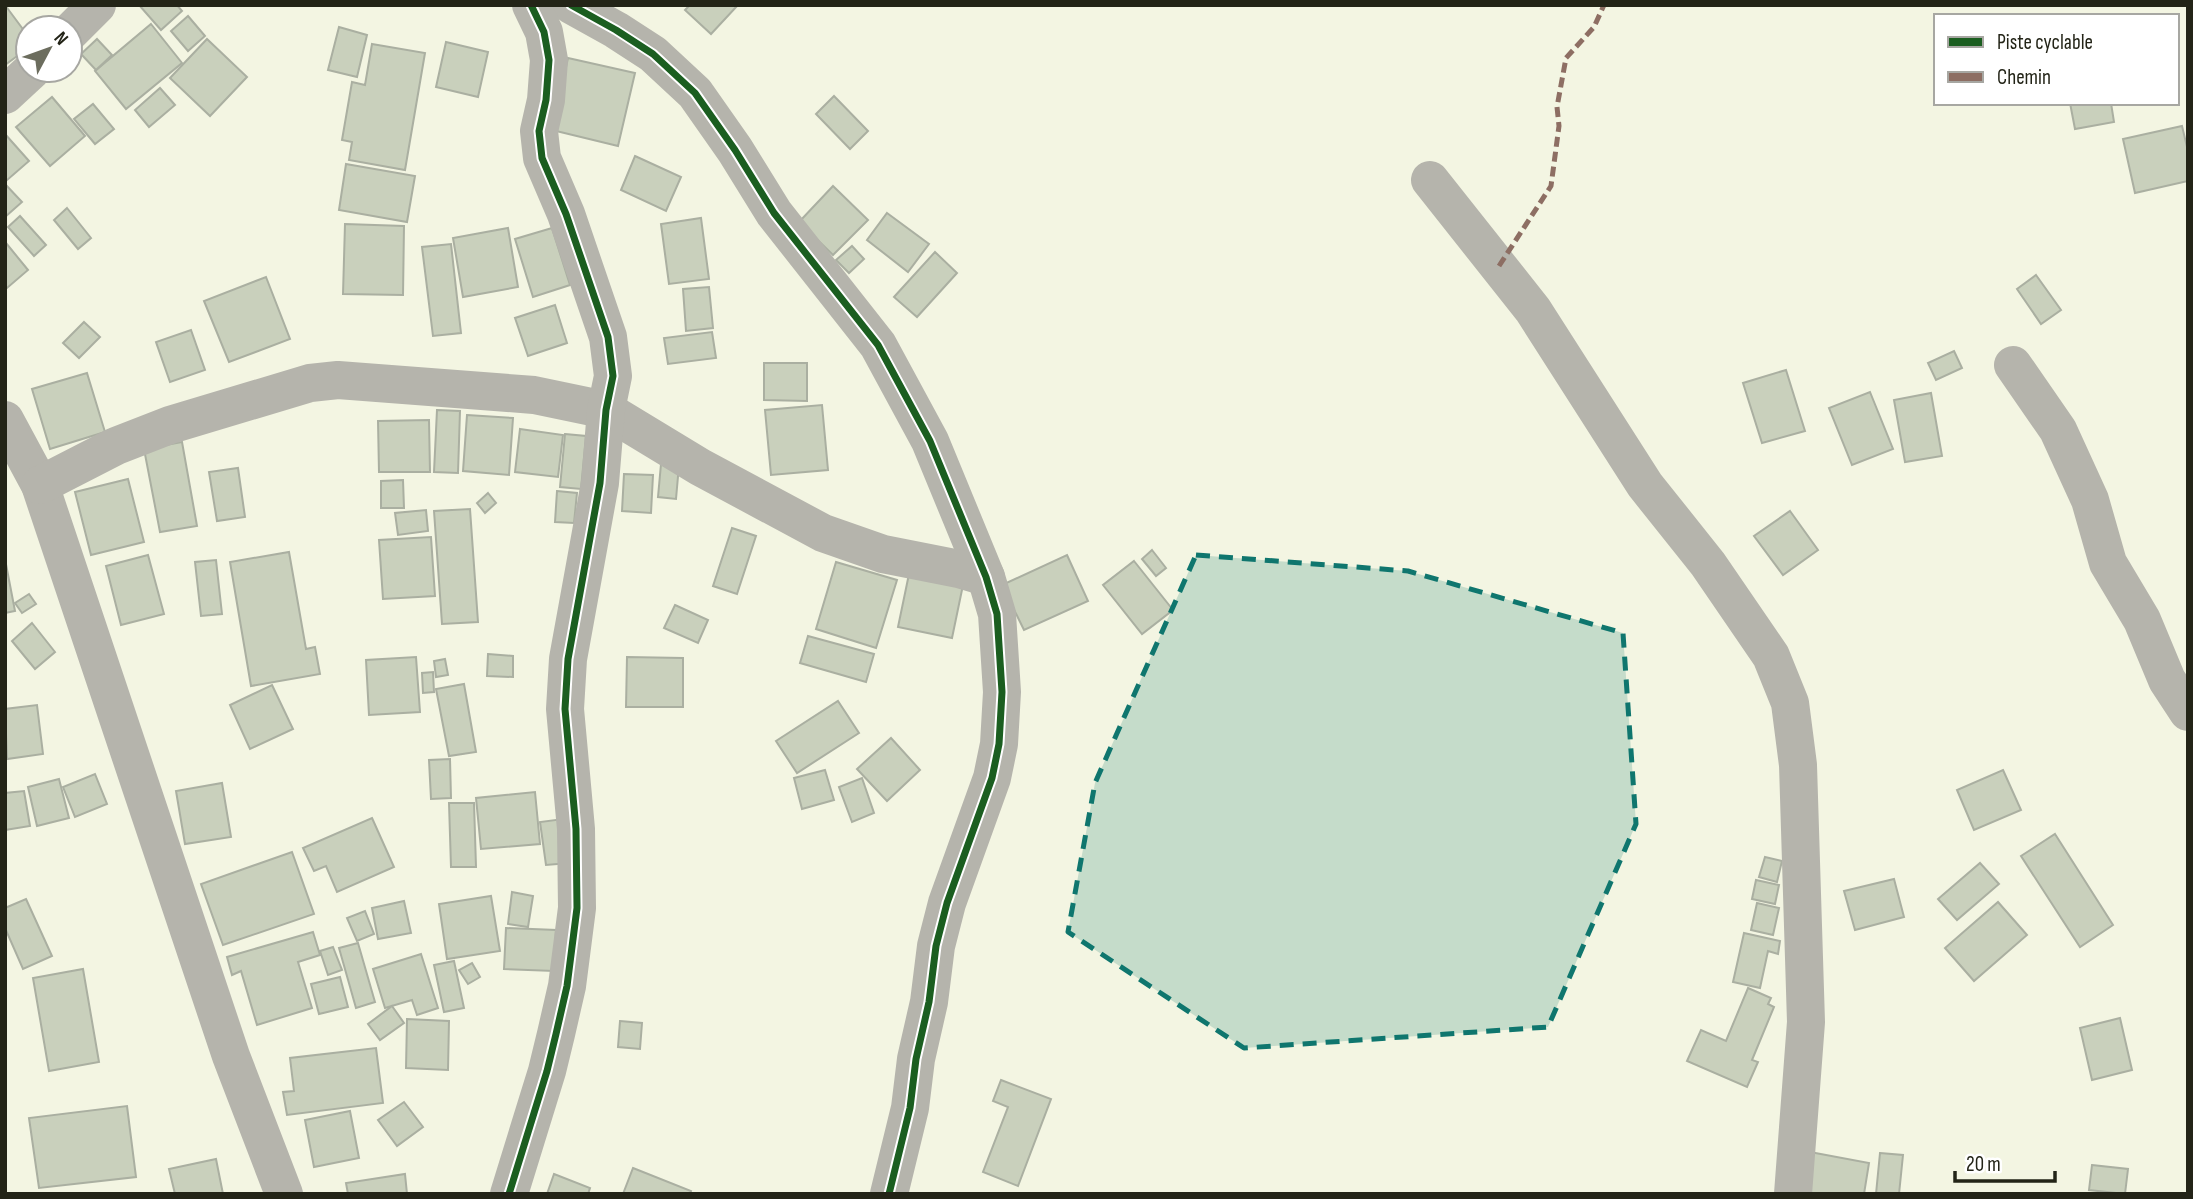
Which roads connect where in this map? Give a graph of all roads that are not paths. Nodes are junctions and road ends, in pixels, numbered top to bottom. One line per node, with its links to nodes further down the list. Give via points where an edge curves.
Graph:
1 (97, 5): 4 (street)
2 (531, 5): 7 (street, via 544,32 549,60 539,131 542,158 608,337 613,376)
3 (571, 5): 10 (street, via 653,54 695,93 774,213 878,345 930,441)
4 (84, 18)
5 (1430, 180): 15 (street, via 1533,310 1645,485 1708,564 1771,656 1790,703 1798,765 1806,1023)
6 (2013, 365): 11 (street, via 2058,430 2090,500 2108,563)
7 (606, 410): 9 (street, via 534,395 338,380 310,383 140,436); 10 (street, via 823,533 883,554); 13 (street, via 600,483 568,659 565,709 576,829 575,921 567,986 547,1071)
8 (5, 419): 9 (street)
9 (40, 485): 12 (street, via 231,1056)
10 (986, 577): 14 (street, via 999,639 999,744 936,946 910,1108)
11 (2188, 712)
12 (284, 1194)
13 (509, 1194)
14 (889, 1194)
15 (1794, 1194)

